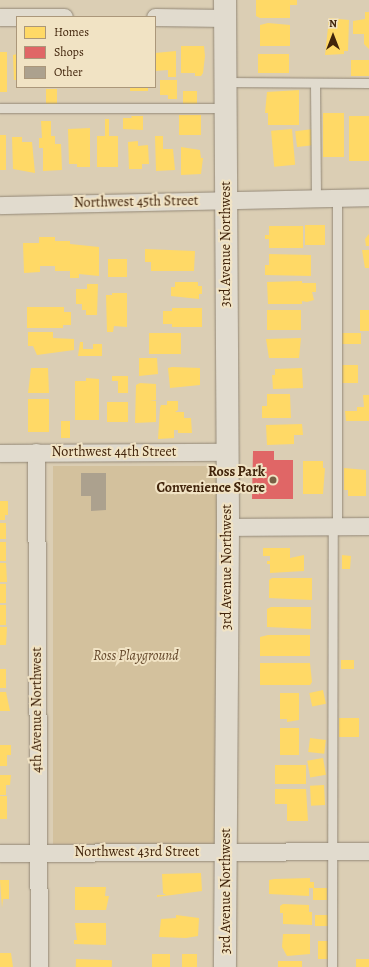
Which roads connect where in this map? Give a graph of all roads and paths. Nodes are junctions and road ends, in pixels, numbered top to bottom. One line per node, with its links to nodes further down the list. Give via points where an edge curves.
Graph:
1 (225, 9): 4 (street); 5 (street, 3rd Avenue Northwest)
2 (0, 17): 3 (street)
3 (16, 17)
4 (156, 17)
5 (226, 82): 7 (lane); 9 (street, 3rd Avenue Northwest)
6 (369, 82): 7 (lane)
7 (315, 83): 12 (lane)
8 (0, 108): 9 (lane)
9 (226, 108): 13 (street, 3rd Avenue Northwest)
10 (337, 197): 11 (street, Northwest 45th Street); 12 (street, Northwest 45th Street); 20 (lane)
11 (369, 197)
12 (316, 198): 13 (street, Northwest 45th Street)
13 (226, 201): 14 (street, Northwest 45th Street); 16 (street, 3rd Avenue Northwest)
14 (0, 205)
15 (36, 452): 16 (street, Northwest 44th Street); 17 (street, Northwest 44th Street); 25 (street, 4th Avenue Northwest)
16 (227, 452): 19 (street, 3rd Avenue Northwest)
17 (0, 453)
18 (369, 526): 20 (street)
19 (228, 527): 20 (street); 22 (street, 3rd Avenue Northwest)
20 (335, 527): 23 (lane)
21 (369, 851): 23 (street, Northwest 43rd Street)
22 (226, 852): 23 (street, Northwest 43rd Street); 25 (street, Northwest 43rd Street); 27 (street, 3rd Avenue Northwest)
23 (331, 852): 28 (lane)
24 (0, 853): 25 (street, Northwest 43rd Street)
25 (38, 853): 26 (street, 4th Avenue Northwest)
26 (39, 967)
27 (225, 967)
28 (332, 967)

